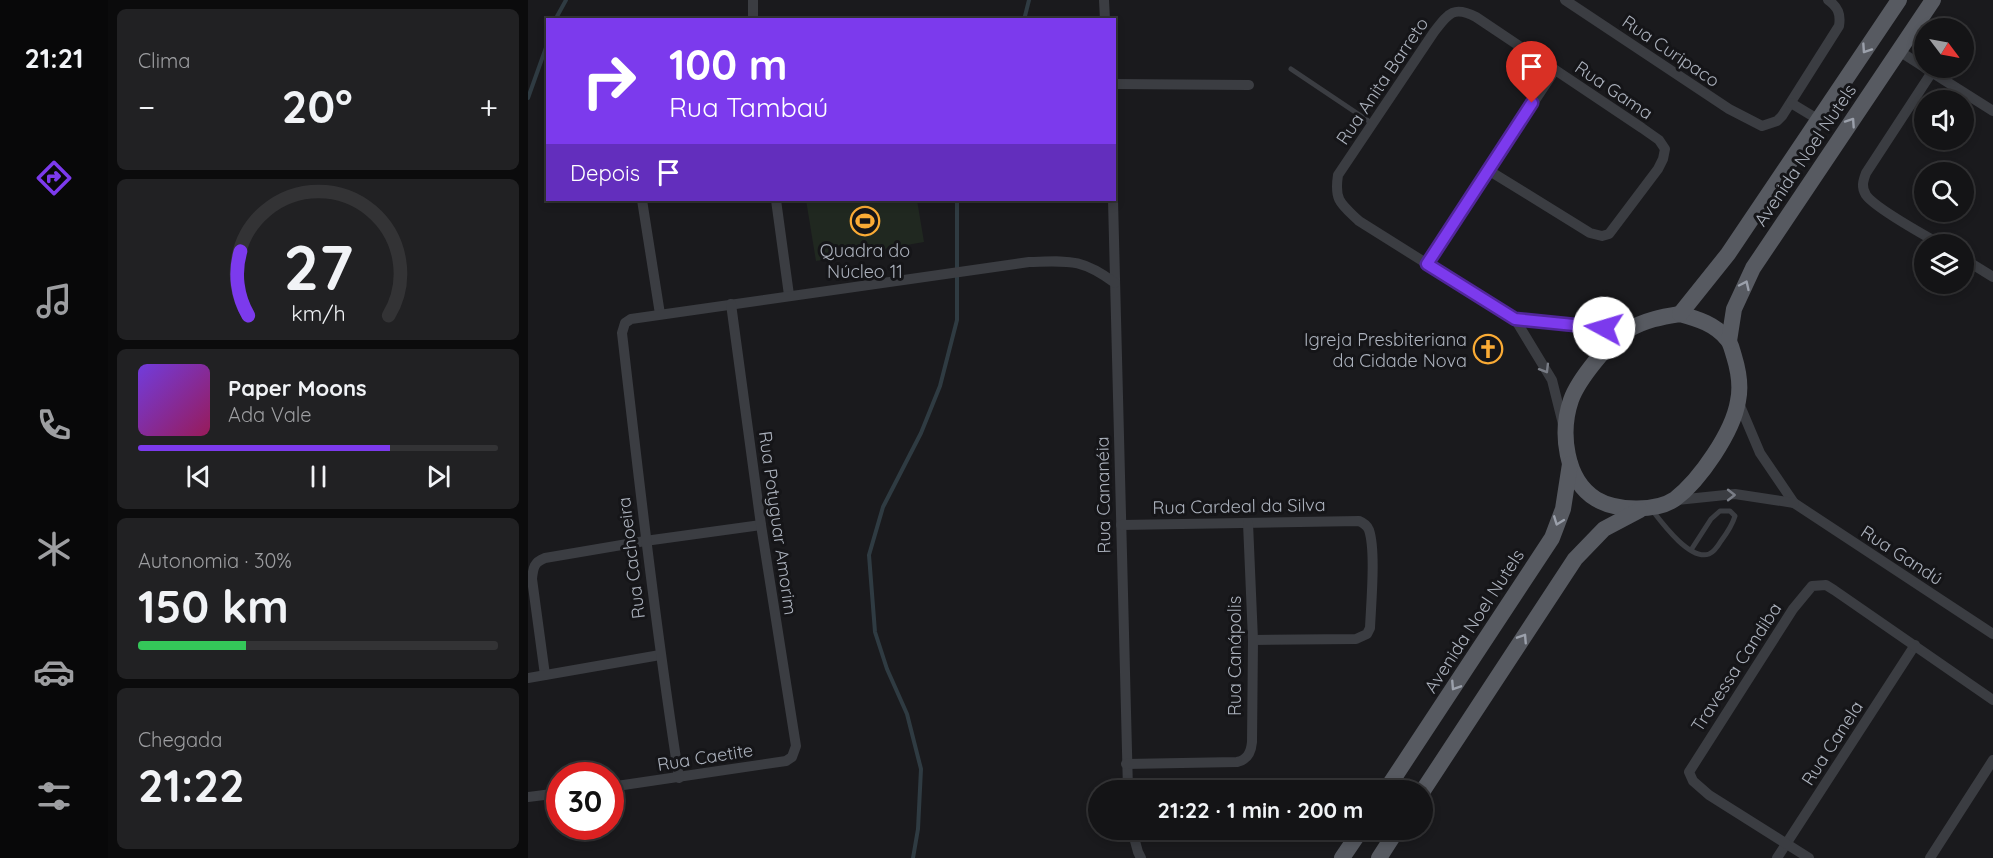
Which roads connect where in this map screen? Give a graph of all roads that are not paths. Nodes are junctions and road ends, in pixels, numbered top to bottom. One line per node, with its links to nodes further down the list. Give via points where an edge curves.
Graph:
1 (753, 0): 8 (street)
2 (1104, 0): 9 (street)
3 (1565, 0): 18 (street, Rua Curipaco, via 1729,109 1762,126 1778,121)
4 (1828, 0): 18 (street, Rua Curipaco, via 1841,17 1839,26)
5 (1899, 0): 20 (main road, Avenida Noel Nutels, one-way to 20)
6 (1933, 0): 10 (main road, Avenida Noel Nutels)
7 (1476, 17): 13 (street, Rua Gama); 21 (street, Rua Anita Barreto, via 1454,11 1446,17)
8 (753, 18)
9 (1105, 18)
10 (1899, 51): 11 (street); 37 (main road, Avenida Noel Nutels, one-way to 10, via 1734,309 1753,268)
11 (1914, 61)
12 (1291, 69): 21 (lane)
13 (1555, 70): 22 (street); 22 (street, Rua Gama, via 1659,140 1665,149 1658,169 1609,234 1602,236 1570,222)
14 (1922, 78): 26 (street, via 1866,173 1863,187 1866,196 1876,204)
15 (1941, 78): 19 (street)
16 (1116, 84): 17 (street)
17 (1249, 85)
18 (1791, 103): 20 (street)
19 (1993, 111)
20 (1819, 120): 34 (main road, Avenida Noel Nutels, via 1728,254)
21 (1373, 124): 27 (street, Rua Anita Barreto, via 1338,175 1336,195 1359,220)
22 (1488, 170): 27 (street)
23 (642, 201): 33 (street)
24 (776, 201): 31 (street)
25 (1113, 201): 30 (street, Rua Cananéia)
26 (1924, 234)
27 (1427, 264): 35 (street)
28 (1974, 265): 29 (street)
29 (1993, 277)
30 (1115, 283): 31 (street, via 1083,264 1029,262); 46 (street, Rua Cananéia)
31 (789, 295): 32 (street)
32 (731, 304): 33 (street); 45 (street, Rua Potyguar Amorim)
33 (660, 314): 47 (street, Rua Cachoeira, via 632,319 625,323 622,333)
34 (1680, 314): 36 (main road, via 1648,320); 37 (main road, via 1702,320)
35 (1515, 319): 36 (street); 39 (street, one-way to 39, via 1552,380)
36 (1626, 331): 39 (main road, via 1605,351 1571,400)
37 (1729, 340): 38 (main road, via 1738,368)
38 (1738, 401): 41 (main road, via 1726,434 1701,474); 42 (street, Rua Gandú, via 1760,453)
39 (1566, 432): 40 (main road)
40 (1570, 464): 43 (main road, via 1578,482 1595,499 1611,506); 61 (main road, Avenida Noel Nutels, one-way to 61, via 1563,509 1552,538)
41 (1673, 500): 42 (street, Rua Gandú, one-way to 42, via 1735,494); 43 (main road)
42 (1794, 503): 49 (street, Rua Gandú)
43 (1645, 508): 48 (lane, via 1671,536); 62 (main road, one-way to 43, via 1575,559 1604,529)
44 (1248, 523): 46 (street, Rua Cardeal da Silva); 50 (street, Rua Canápolis); 50 (street, Rua Cardeal da Silva, via 1359,520 1366,524 1370,539 1367,634 1356,639)
45 (761, 525): 47 (street); 56 (street, Rua Potyguar Amorim)
46 (1120, 525): 58 (street, Rua Cananéia)
47 (645, 541): 52 (street, Rua Cachoeira); 53 (street, via 536,563 532,579)
48 (1691, 549): 48 (lane, via 1699,555 1716,549 1735,516 1730,511 1720,511)
49 (1993, 634)
50 (1252, 640): 58 (street, Rua Canápolis, via 1252,748 1247,757 1218,762)
51 (1915, 645): 55 (street); 69 (street, Rua Canela); 69 (street, Travessa Candiba, via 1834,590 1819,584 1812,586 1690,768 1690,776 1698,787)
52 (660, 655): 53 (street); 59 (street, Rua Cachoeira)
53 (545, 675): 54 (street)
54 (528, 678)
55 (1993, 700)
56 (796, 746): 59 (street, Rua Caetite, via 786,761)
57 (1993, 760): 75 (street)
58 (1126, 764): 60 (street, Rua Cananéia)
59 (679, 778): 63 (street, Rua Caetite)
60 (1127, 780)
61 (1393, 780)
62 (1430, 780)
63 (624, 785)
64 (546, 795): 65 (street)
65 (528, 797)
66 (1135, 840): 70 (street)
67 (1354, 840): 71 (main road)
68 (1391, 840): 72 (main road)
69 (1787, 843): 73 (street, Rua Canela); 74 (street)
70 (1141, 858)
71 (1342, 858)
72 (1379, 858)
73 (1777, 858)
74 (1809, 858)
75 (1930, 858)

